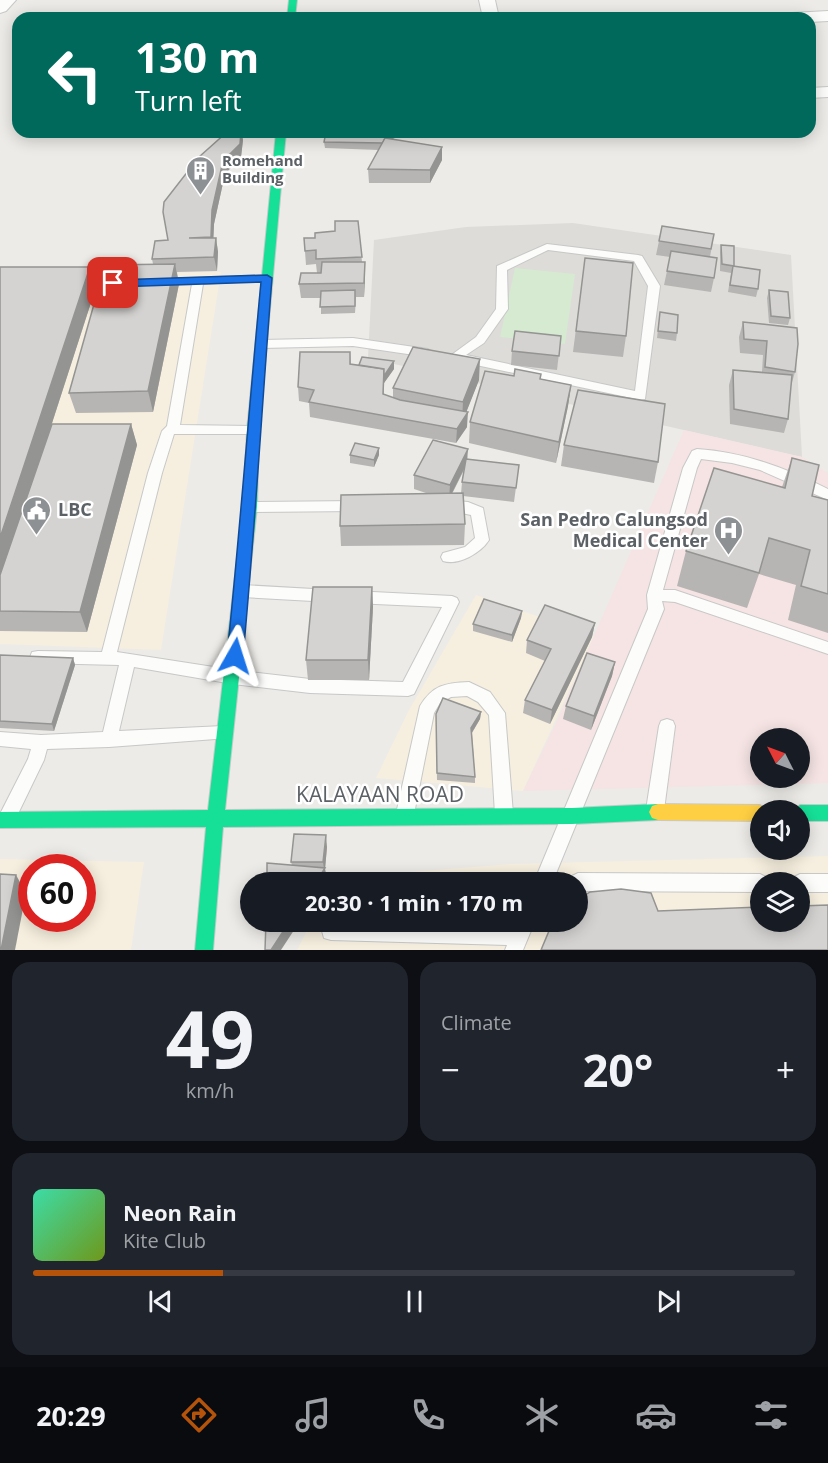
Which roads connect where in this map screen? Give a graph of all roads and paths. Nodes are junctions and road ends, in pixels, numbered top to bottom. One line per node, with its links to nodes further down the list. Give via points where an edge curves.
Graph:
1 (8, 0): 2 (street)
2 (0, 8)
3 (280, 138): 4 (main road)
4 (267, 278): 5 (lane); 7 (main road)
5 (198, 282): 6 (lane); 9 (lane)
6 (149, 283)
7 (262, 344): 8 (lane, via 353,342); 10 (main road)
8 (456, 356): 8 (lane, via 480,340 502,309 501,268 547,247 638,258 654,286 641,396)
9 (173, 429): 10 (lane); 20 (lane, via 166,435 155,473)
10 (253, 430): 14 (main road)
11 (828, 495): 17 (lane, via 780,471 716,454 697,454)
12 (435, 505): 15 (lane, via 468,507 478,512 482,540 471,551)
13 (377, 506): 14 (lane)
14 (250, 507): 16 (main road)
15 (448, 557)
16 (241, 591): 22 (main road); 22 (lane, via 452,602 408,689 310,686)
17 (654, 595): 18 (lane, via 675,596); 34 (lane, via 656,609 648,631)
18 (828, 648)
19 (24, 657): 20 (lane)
20 (108, 659): 21 (lane)
21 (128, 659): 22 (lane); 26 (lane)
22 (233, 677): 24 (main road)
23 (667, 726): 28 (lane)
24 (225, 733): 26 (lane); 35 (main road)
25 (0, 739): 27 (lane)
26 (109, 740): 27 (lane)
27 (41, 742): 36 (lane, via 33,767)
28 (654, 812): 29 (main road, KALAYAAN ROAD); 34 (main road, KALAYAAN ROAD)
29 (750, 813)
30 (810, 813): 31 (main road)
31 (828, 813)
32 (404, 816): 33 (main road, KALAYAAN ROAD); 33 (lane, via 426,711 435,698 449,690 468,689 484,697 496,713); 35 (main road, KALAYAAN ROAD)
33 (504, 816): 34 (main road, KALAYAAN ROAD)
34 (572, 816): 37 (lane)
35 (216, 817): 36 (main road, KALAYAAN ROAD); 44 (main road)
36 (3, 820)
37 (547, 872)
38 (588, 882): 39 (lane)
39 (750, 883)
40 (810, 883): 41 (lane)
41 (828, 883)
42 (369, 932): 43 (lane)
43 (520, 936)
44 (204, 950)

